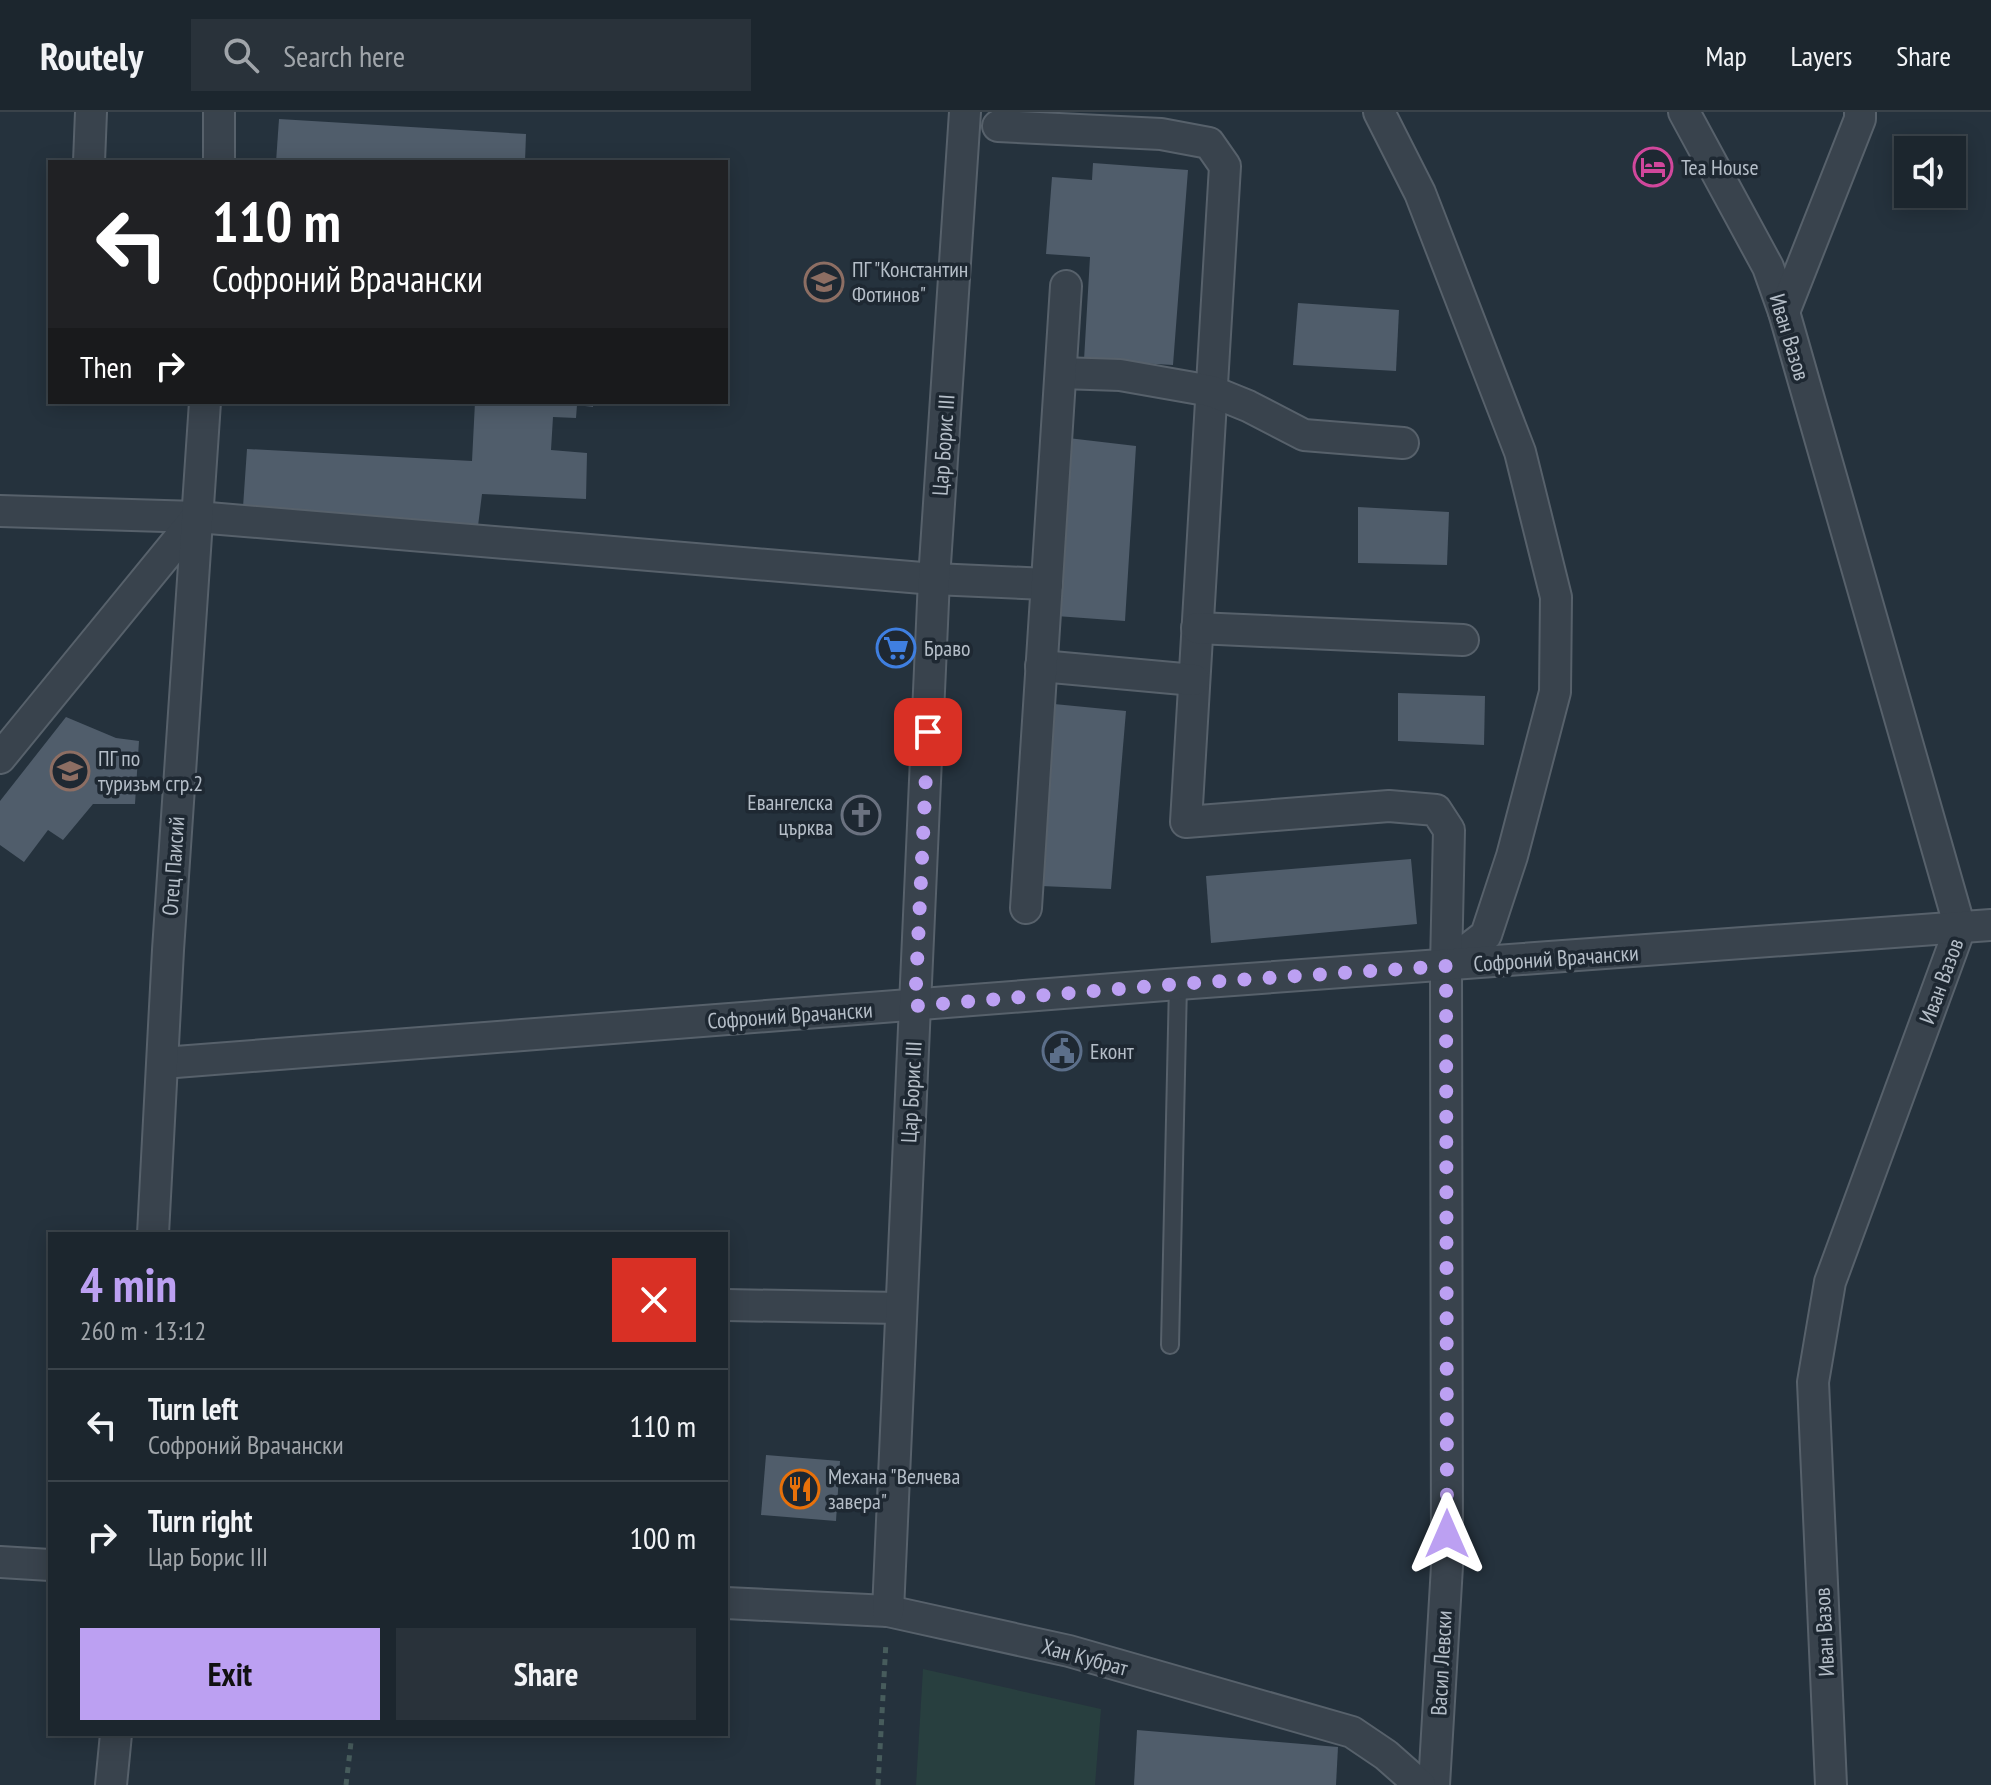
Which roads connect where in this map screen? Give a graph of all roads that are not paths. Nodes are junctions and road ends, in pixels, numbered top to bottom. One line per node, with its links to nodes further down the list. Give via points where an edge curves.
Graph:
1 (91, 112): 8 (street)
2 (219, 112): 9 (street)
3 (965, 112): 18 (street, Цар Борис III)
4 (1379, 112): 28 (street, via 1420,193 1520,452 1556,597 1555,692 1512,856 1486,935)
5 (1684, 112): 11 (street, Иван Вазов, via 1768,267)
6 (1860, 112): 11 (street)
7 (998, 126): 13 (street, via 1161,134 1209,143 1225,166)
8 (89, 160)
9 (219, 160)
10 (1066, 286): 12 (street)
11 (1784, 312): 27 (street, Иван Вазов)
12 (1061, 373): 13 (street, via 1120,375); 19 (street)
13 (1211, 391): 15 (street, via 1304,435); 20 (street)
14 (205, 404): 17 (street, Отец Паисий)
15 (1403, 443)
16 (0, 511): 17 (street)
17 (197, 517): 18 (street); 24 (street); 31 (street, Отец Паисий)
18 (934, 579): 19 (street); 30 (street, Цар Борис III)
19 (1047, 584): 22 (street)
20 (1197, 628): 21 (street); 23 (street)
21 (1463, 640)
22 (1041, 666): 23 (street); 25 (street)
23 (1194, 680): 28 (street, Васил Левски, via 1186,822 1389,806 1436,810 1449,830)
24 (0, 758)
25 (1026, 908)
26 (1991, 925): 27 (street, Софроний Врачански)
27 (1960, 928): 28 (street, Софроний Врачански); 44 (street, Иван Вазов, via 1830,1282 1813,1382)
28 (1446, 966): 29 (street, Софроний Врачански); 43 (street, Васил Левски, via 1447,1566)
29 (1178, 984): 30 (street, Софроний Врачански); 35 (lane)
30 (915, 1006): 31 (street, Софроний Врачански); 34 (street, Цар Борис III)
31 (163, 1063): 32 (street, Отец Паисий)
32 (153, 1232)
33 (728, 1305): 34 (street)
34 (900, 1308): 39 (street, Цар Борис III)
35 (1170, 1345)
36 (0, 1562): 37 (street)
37 (48, 1565)
38 (728, 1603): 39 (street, Хан Кубрат)
39 (888, 1611): 42 (street, Хан Кубрат, via 1069,1651 1352,1732)
40 (116, 1736): 41 (street)
41 (111, 1785)
42 (1420, 1785)
43 (1434, 1785)
44 (1831, 1785)

